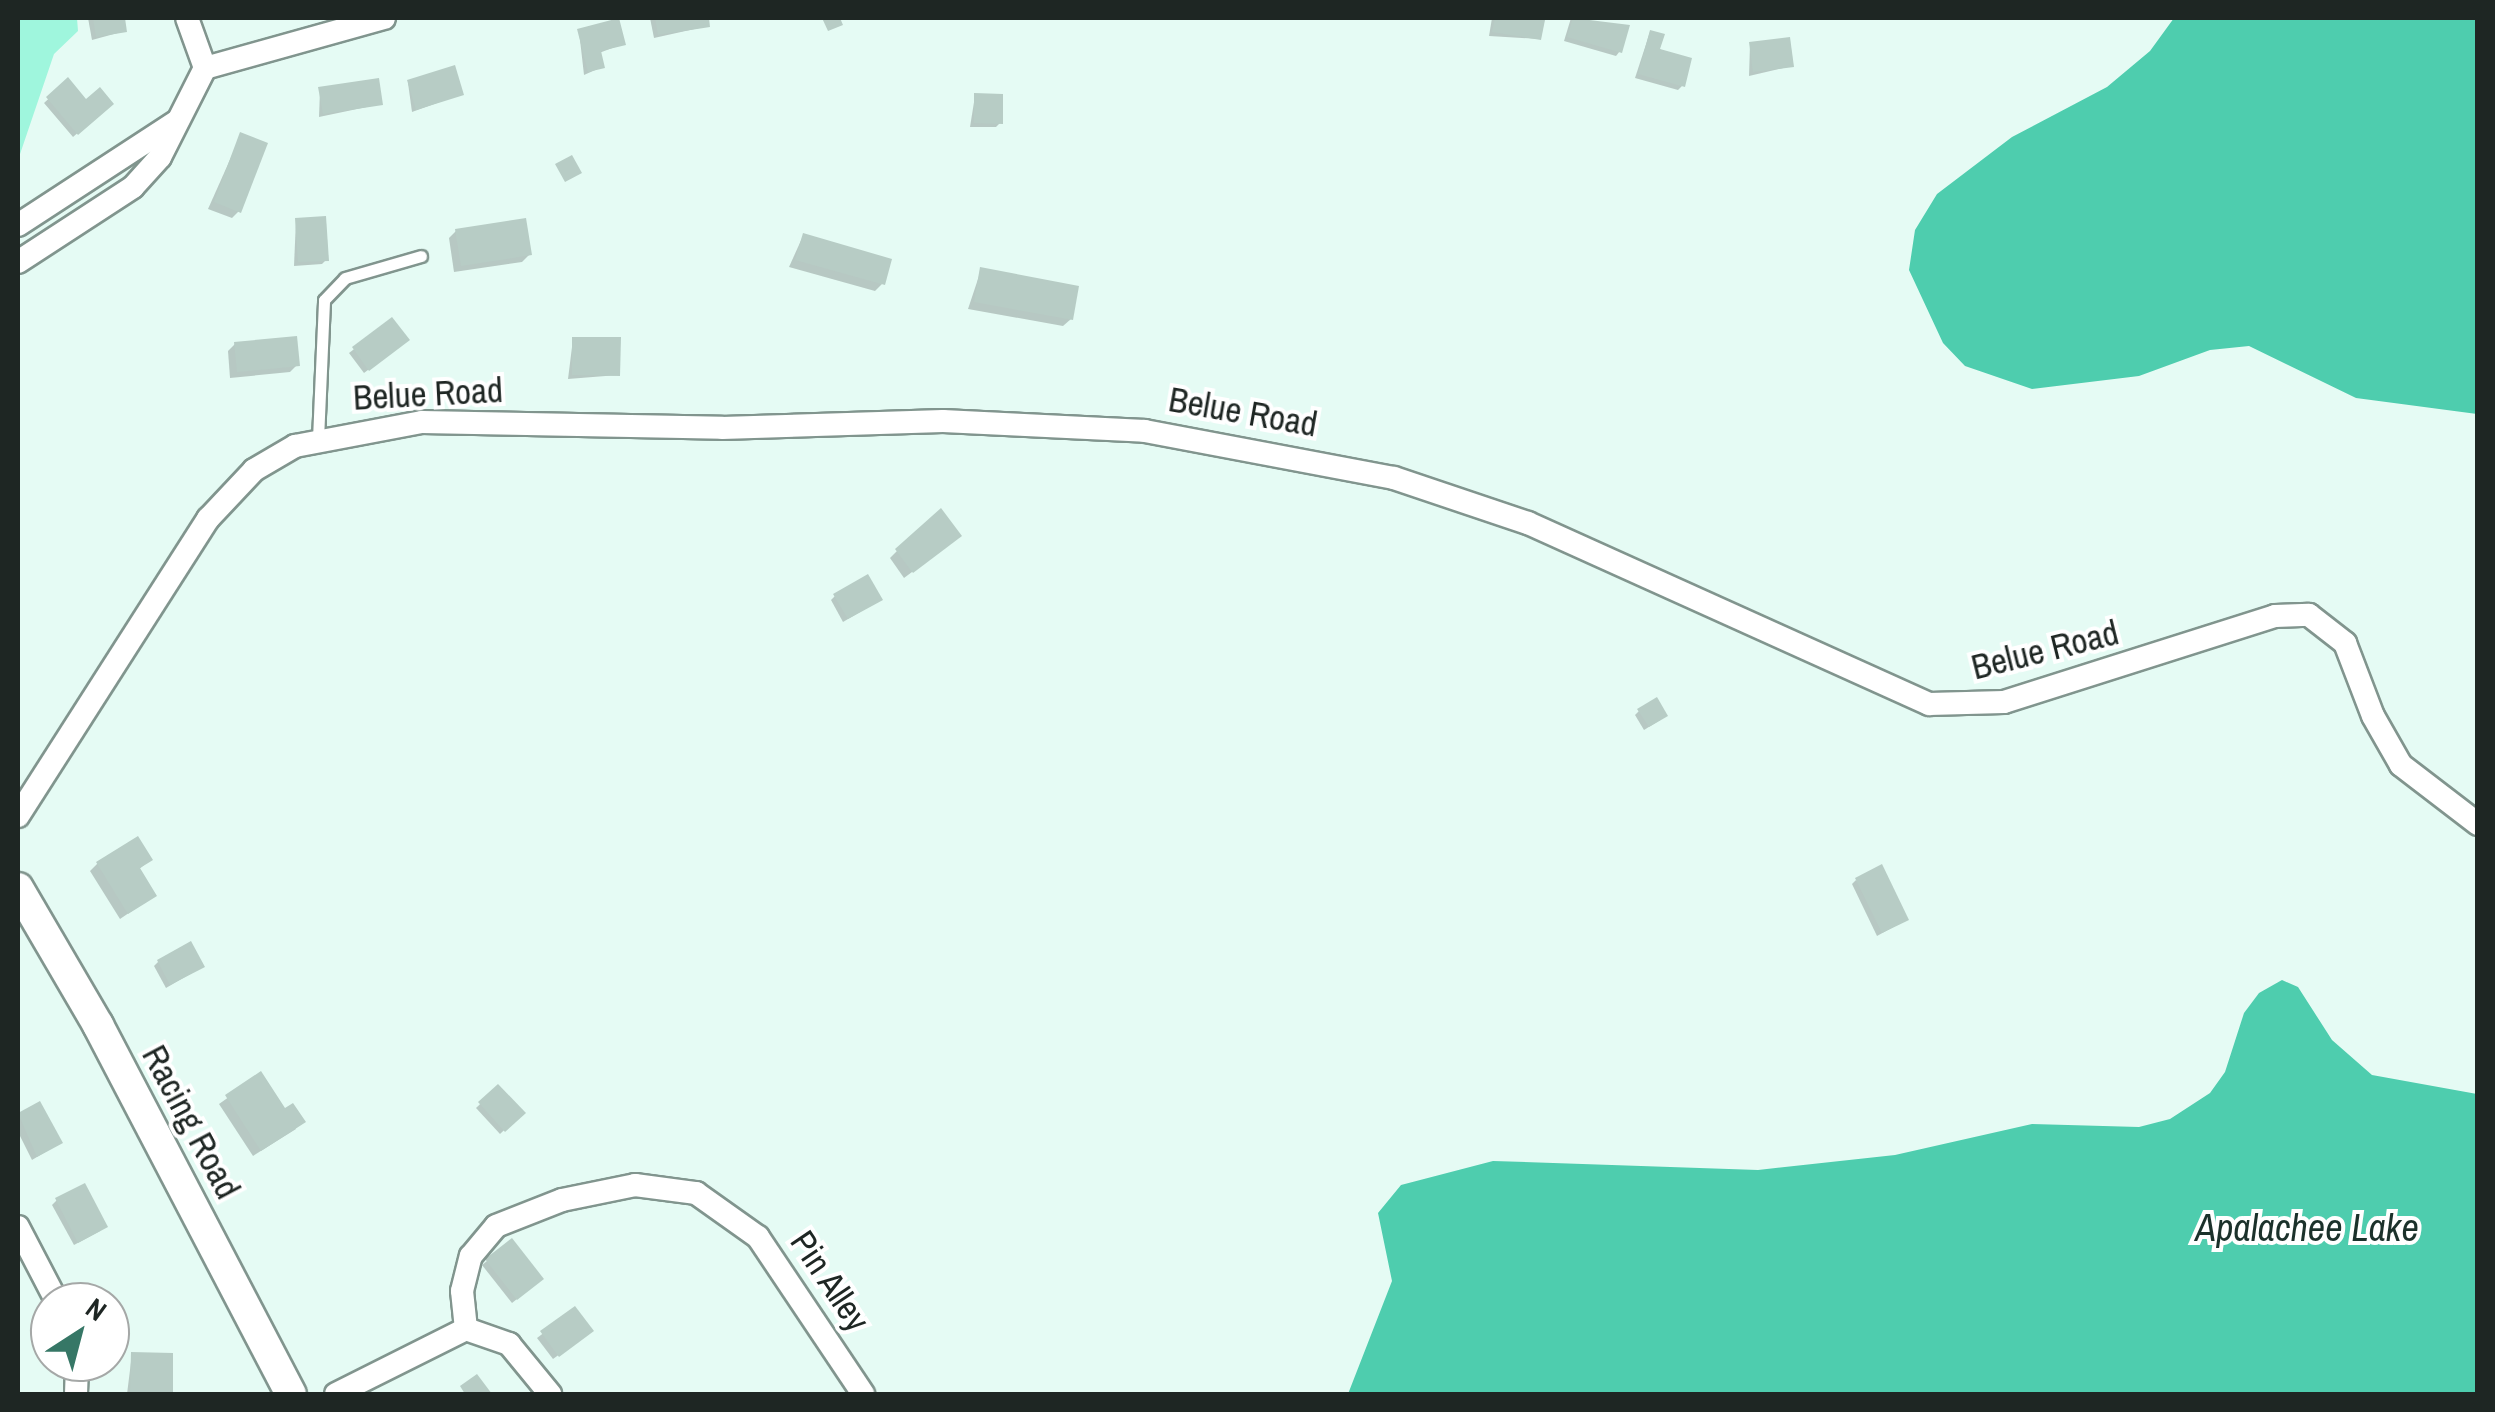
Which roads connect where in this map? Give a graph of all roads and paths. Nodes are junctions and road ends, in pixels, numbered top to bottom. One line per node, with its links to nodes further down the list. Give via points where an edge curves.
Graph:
1 (187, 18): 3 (street)
2 (384, 18): 3 (street)
3 (205, 68): 4 (street)
4 (176, 122): 5 (street); 7 (street, via 160,157 133,188)
5 (18, 226)
6 (421, 256): 8 (lane, via 345,278 324,300)
7 (18, 262)
8 (318, 440): 9 (street, Belue Road, via 273,457 222,501); 10 (street, Belue Road, via 422,422 722,428 943,421 1145,431 1326,461 1462,498 1592,551 1834,666 1942,706 2004,702 2275,616 2310,615 2345,643 2401,765)
9 (18, 816)
10 (2478, 824)
11 (18, 888): 15 (street, Racing Road, via 98,1025)
12 (18, 1227): 13 (street)
13 (47, 1282)
14 (466, 1329): 16 (street); 17 (street, via 509,1344); 18 (street, Pin Alley, via 462,1291 470,1256 496,1226 562,1200 636,1185 696,1193 758,1237)
15 (291, 1394)
16 (336, 1394)
17 (550, 1394)
18 (863, 1394)

